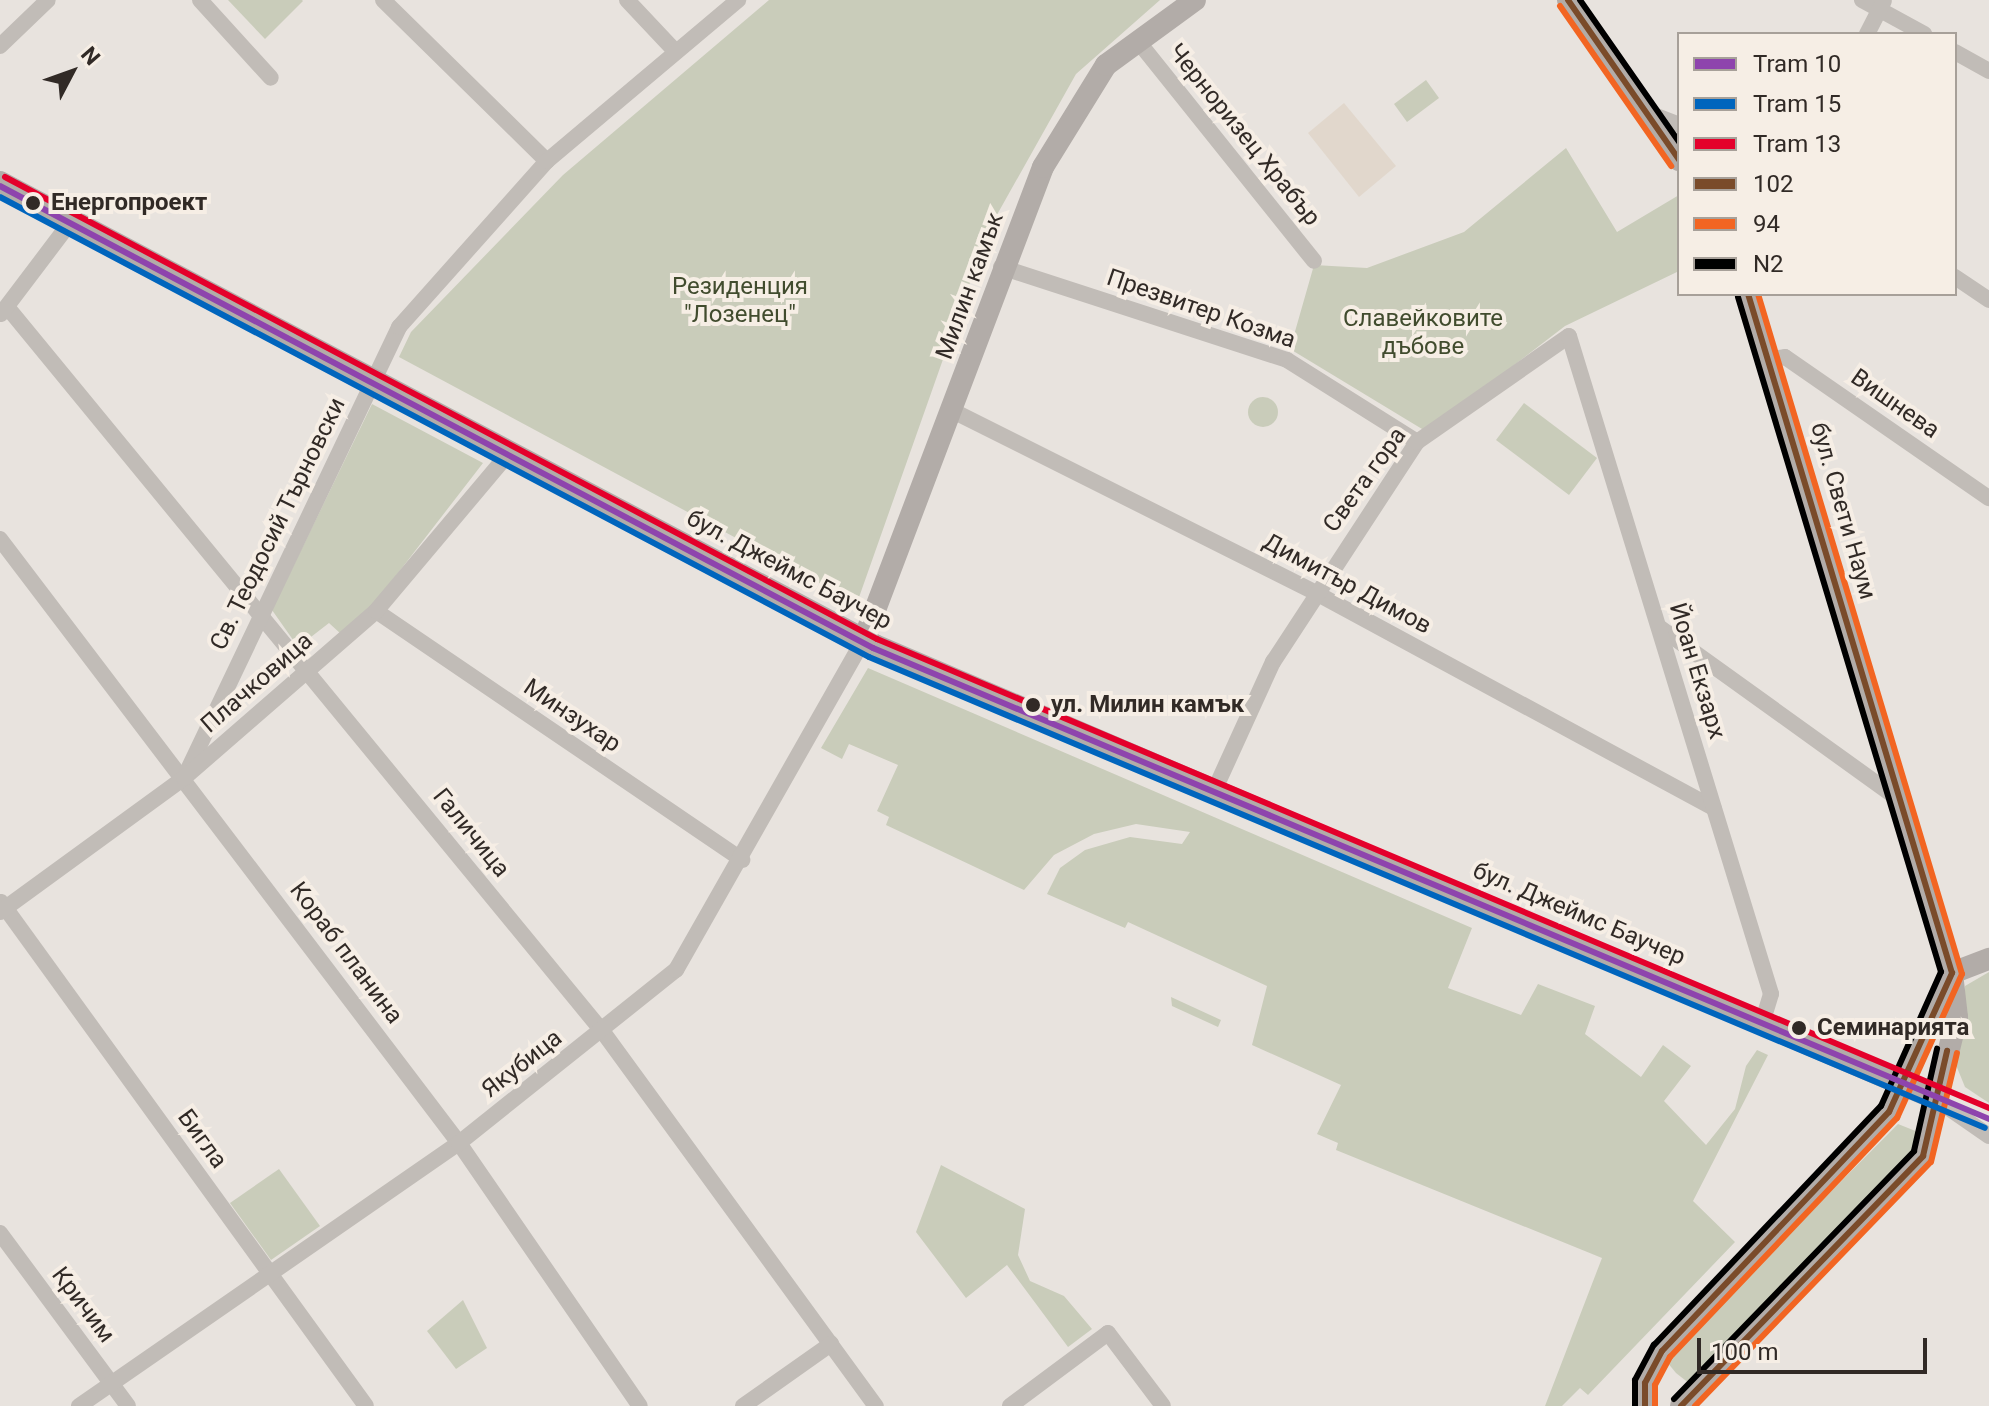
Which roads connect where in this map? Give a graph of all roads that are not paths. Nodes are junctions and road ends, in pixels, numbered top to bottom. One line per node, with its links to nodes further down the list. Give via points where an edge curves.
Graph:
1 (48, 0): 13 (street)
2 (200, 0): 17 (street)
3 (383, 0): 21 (street)
4 (627, 0): 14 (street)
5 (738, 0): 14 (street, Св. Теодосий Търновски)
6 (1195, 0): 12 (street, Милин камък)
7 (1568, 0): 18 (street)
8 (1862, 0): 9 (street)
9 (1882, 5): 10 (street); 11 (street)
10 (1868, 32)
11 (1921, 32)
12 (1137, 40): 24 (street, Черноризец Храбър); 25 (street, Милин камък, via 1080,97)
13 (0, 46)
14 (676, 52): 21 (street, Св. Теодосий Търновски)
15 (1957, 53): 16 (street)
16 (1989, 71)
17 (271, 78)
18 (1651, 114): 19 (street); 20 (street)
19 (1677, 124)
20 (1677, 157)
21 (547, 161): 32 (street, Св. Теодосий Търновски, via 399,327)
22 (0, 182): 23 (street, бул. Джеймс Баучер)
23 (72, 220): 29 (street); 32 (street, бул. Джеймс Баучер)
24 (1314, 261)
25 (1001, 267): 33 (street, Милин камък); 34 (street, Презвитер Козма, via 1287,360)
26 (1957, 278): 28 (street)
27 (1749, 296): 31 (street, бул. Свети Наум)
28 (1989, 300)
29 (4, 311): 40 (street, Галичица)
30 (1569, 336): 34 (street, Света гора); 41 (street, Йоан Екзарх)
31 (1771, 359): 36 (street, Вишнева, via 1785,357); 46 (street, бул. Свети Наум)
32 (375, 380): 35 (street, бул. Джеймс Баучер); 40 (street, Св. Теодосий Търновски)
33 (953, 411): 38 (street, Димитър Димов); 42 (street, Милин камък)
34 (1417, 442): 38 (street, Света гора)
35 (510, 452): 39 (street, Плачковица); 42 (street, бул. Джеймс Баучер)
36 (1989, 498)
37 (0, 539): 44 (street, Кораб планина)
38 (1316, 593): 45 (street, Света гора, via 1273,662); 47 (street, Димитър Димов)
39 (376, 611): 43 (street, Плачковица); 48 (street, Минзухар)
40 (260, 614): 43 (street, Галичица); 44 (street, Св. Теодосий Търновски)
41 (1659, 627): 46 (street); 47 (street, Йоан Екзарх)
42 (864, 639): 45 (street, бул. Джеймс Баучер); 48 (street, Якубица)
43 (308, 672): 44 (street, Плачковица); 53 (street, Галичица)
44 (184, 778): 49 (street, Плачковица); 57 (street, Кораб планина)
45 (1215, 789): 52 (street, бул. Джеймс Баучер)
46 (1901, 801): 51 (street, бул. Свети Наум)
47 (1714, 808): 52 (street, Йоан Екзарх, via 1771,994)
48 (742, 860): 53 (street, Якубица, via 676,970)
49 (2, 907): 59 (street, Бигла)
50 (1989, 959): 51 (street)
51 (1952, 973): 54 (street); 55 (street, бул. Свети Наум, via 1957,1017)
52 (1763, 1020): 54 (street, бул. Джеймс Баучер)
53 (603, 1032): 57 (street, Якубица); 60 (street, Галичица)
54 (1906, 1080): 55 (street, бул. Джеймс Баучер); 70 (street, via 1861,1146 1652,1363)
55 (1934, 1098): 56 (street); 71 (street, бул. Свети Наум, via 1923,1156 1889,1199)
56 (1986, 1127)
57 (459, 1143): 59 (street, Якубица); 65 (street, Кораб планина)
58 (0, 1233): 61 (street, Кричим)
59 (270, 1274): 61 (street, Якубица); 64 (street, Бигла)
60 (831, 1344): 66 (street); 67 (street, Галичица)
61 (111, 1383): 62 (street, Якубица); 63 (street, Кричим)
62 (79, 1406)
63 (128, 1406)
64 (366, 1406)
65 (640, 1406)
66 (743, 1406)
67 (876, 1406)
68 (1010, 1406): 69 (street, via 1108,1333)
69 (1163, 1406)
70 (1645, 1406)
71 (1681, 1406)

